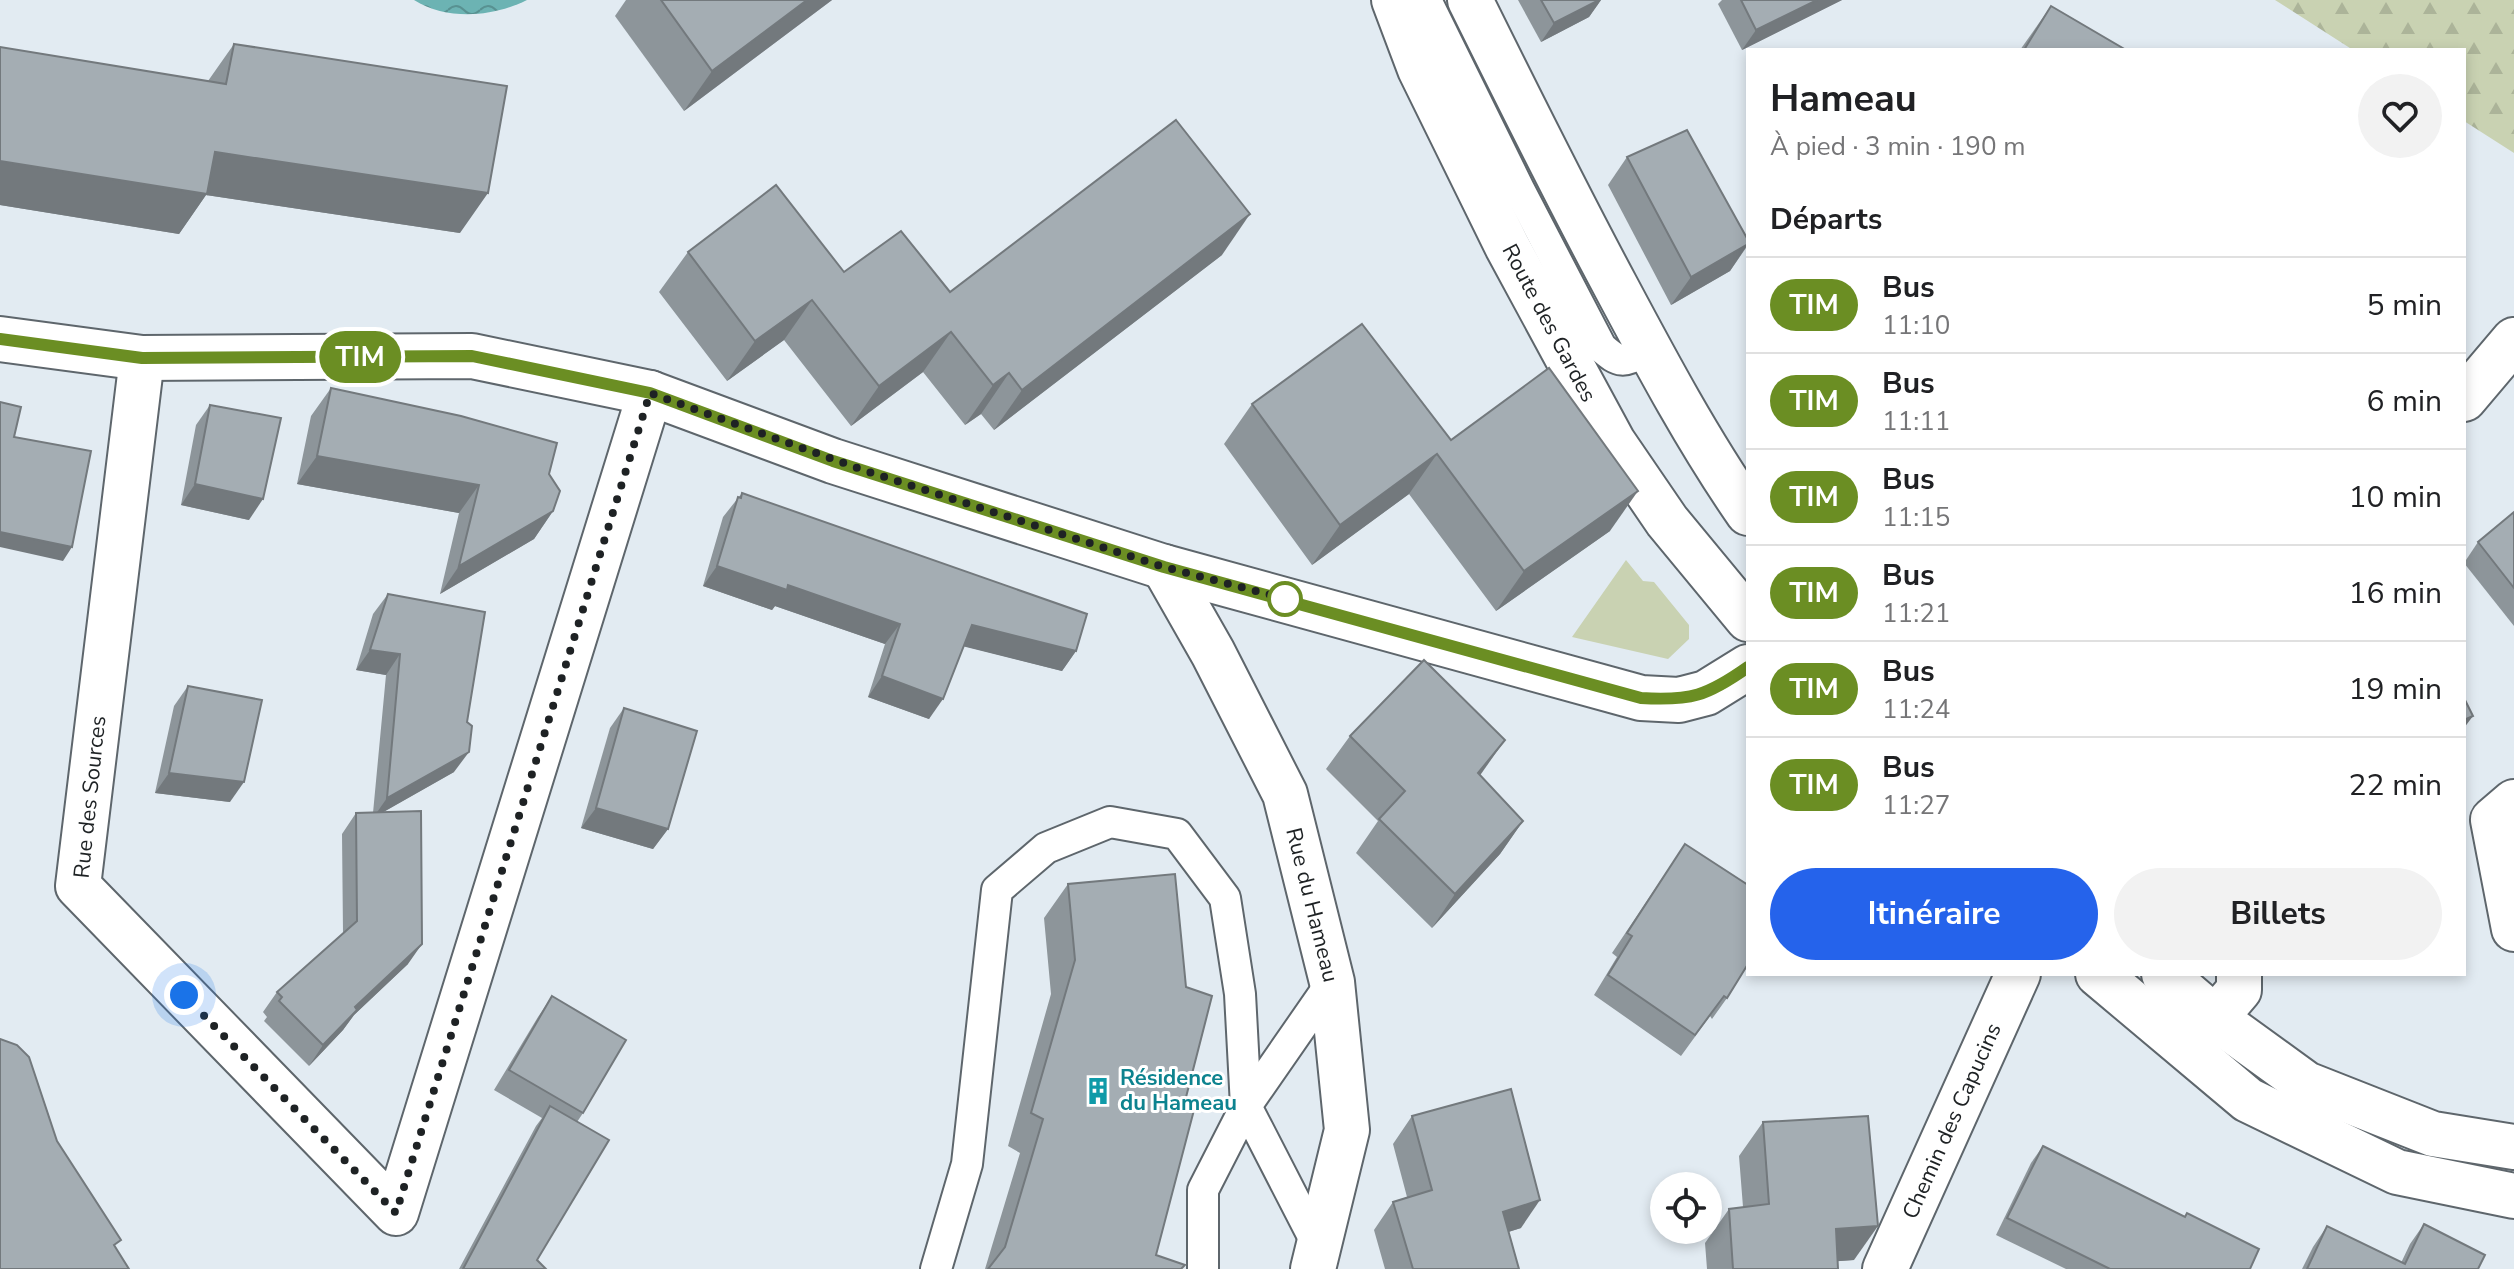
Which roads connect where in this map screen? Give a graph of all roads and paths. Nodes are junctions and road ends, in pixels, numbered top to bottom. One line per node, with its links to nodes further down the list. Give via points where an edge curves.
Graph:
1 (1394, 0): 12 (street, Route des Gardes, via 1420,69 1500,232 1613,442 1667,521)
2 (1426, 0): 4 (lane)
3 (1470, 0): 4 (street)
4 (1537, 181): 10 (street)
5 (0, 339): 7 (street)
6 (2514, 340): 9 (street)
7 (142, 358): 8 (street, via 472,356); 8 (street, Rue des Sources, via 78,886 396,1213)
8 (650, 393): 11 (street, via 833,461)
9 (2466, 397)
10 (1746, 510)
11 (1164, 567): 13 (street, via 1641,698 1679,700 1706,693); 20 (street, Rue du Hameau, via 1285,794)
12 (1746, 617)
13 (1746, 668)
14 (2514, 802): 15 (street, via 2493,820)
15 (2514, 929)
16 (2017, 976): 28 (street, Chemin des Capucins)
17 (2100, 976): 24 (street, via 2248,1100 2397,1172)
18 (2166, 976): 21 (street)
19 (2239, 976): 21 (street, via 2239,990)
20 (1332, 982): 22 (lane); 25 (street, Rue du Hameau, via 1347,1130)
21 (2215, 1018): 23 (street, via 2306,1084 2433,1134)
22 (1246, 1106): 25 (lane); 26 (lane, via 1240,994 1225,898 1177,834 1110,822 1046,848 997,890 967,1164); 27 (lane, via 1203,1190)
23 (2514, 1147)
24 (2514, 1196)
25 (1315, 1257)
26 (936, 1269)
27 (1203, 1269)
28 (1885, 1269)

